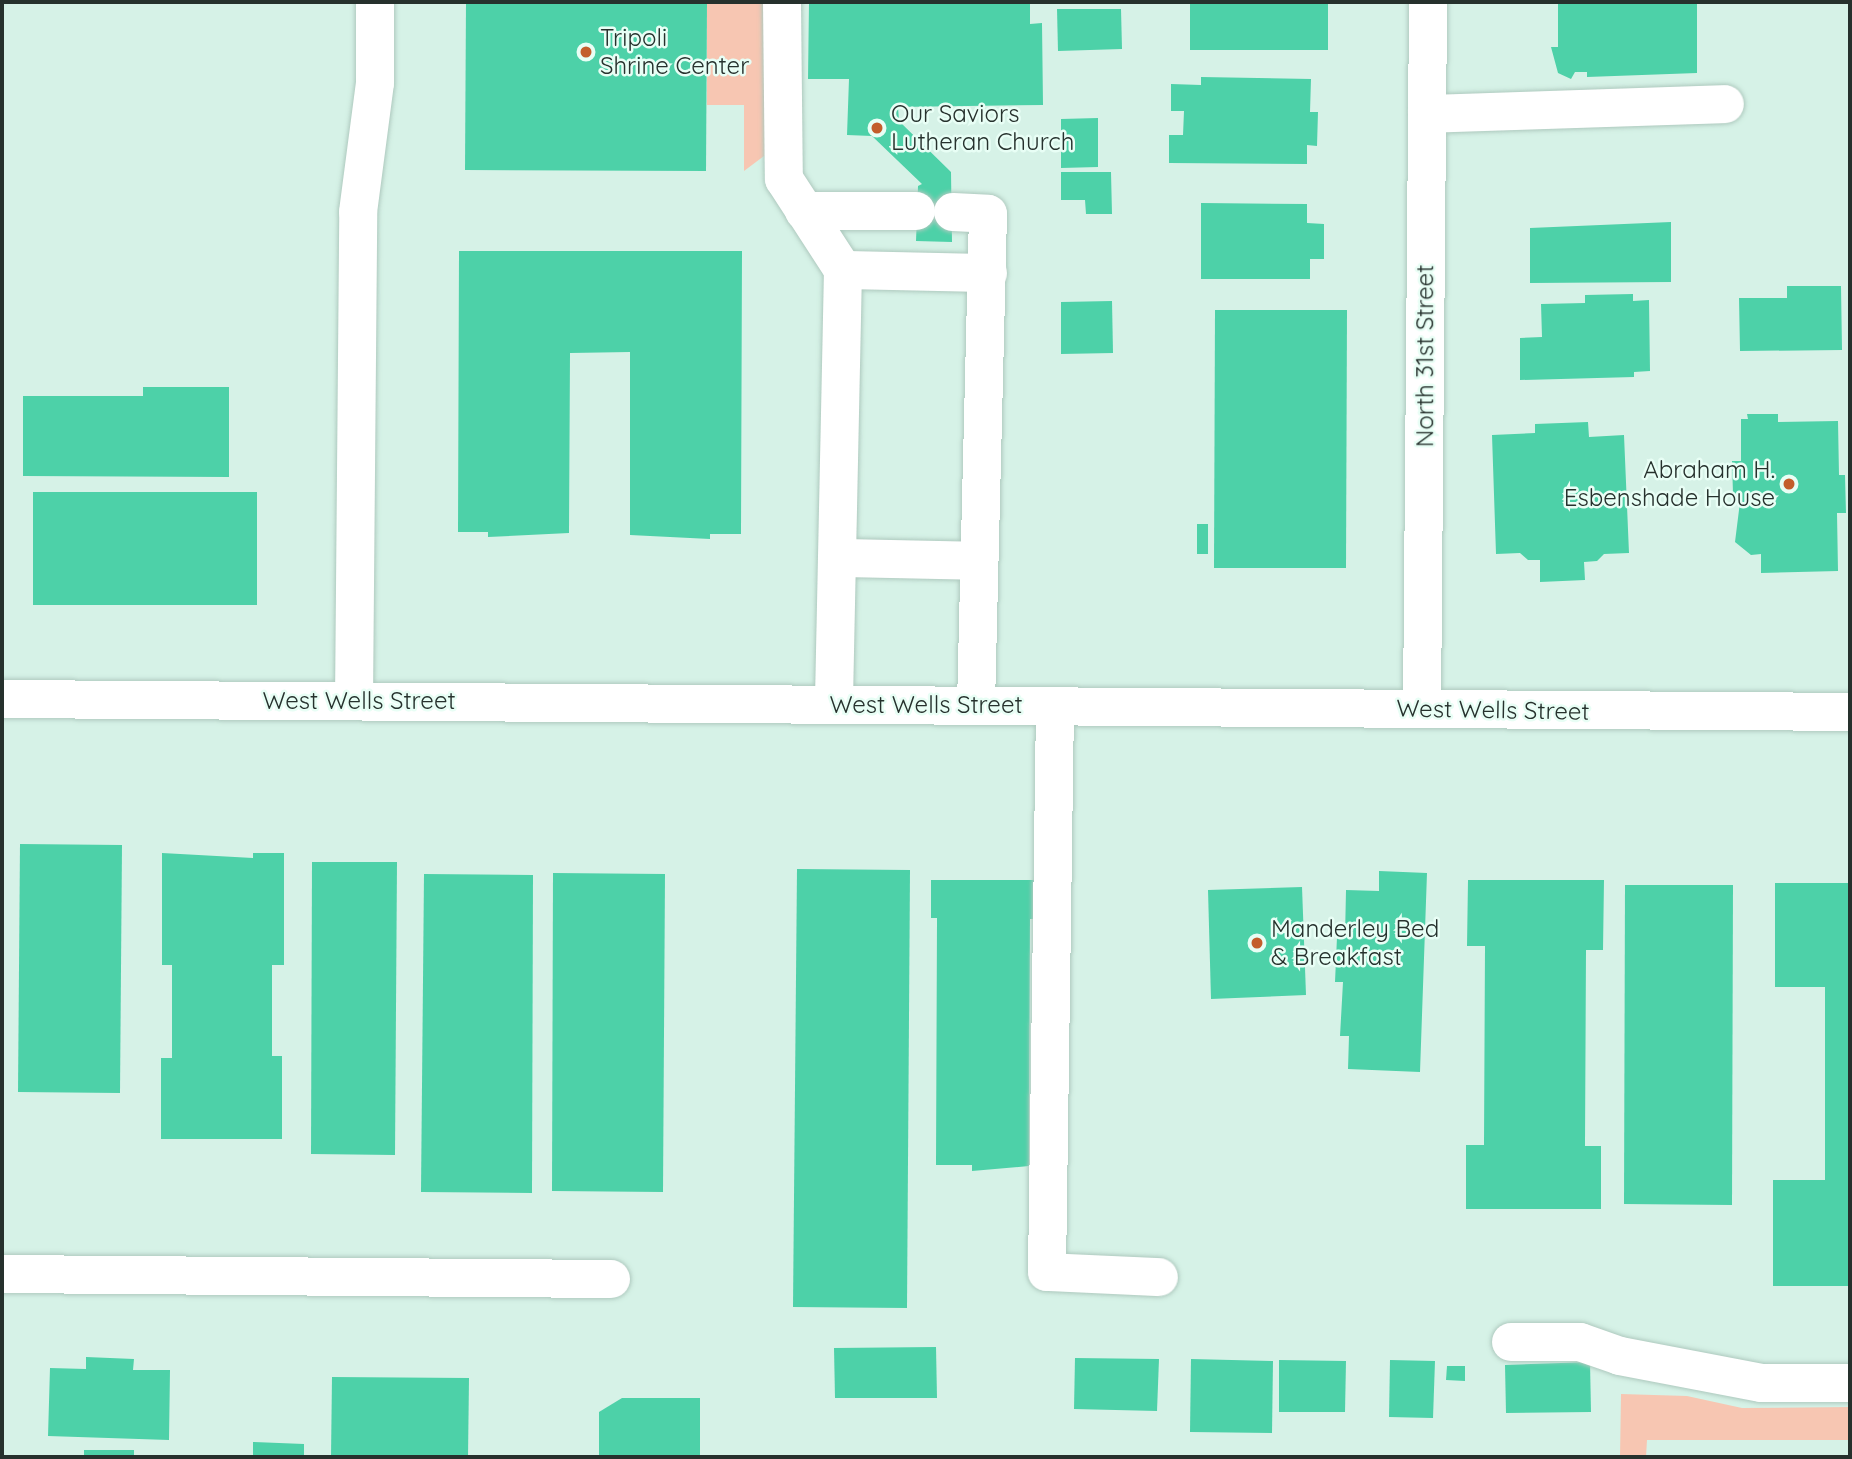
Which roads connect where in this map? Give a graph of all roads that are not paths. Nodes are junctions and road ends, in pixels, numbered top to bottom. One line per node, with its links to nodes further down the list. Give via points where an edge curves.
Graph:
1 (375, 2): 12 (street, via 375,83 358,212)
2 (782, 2): 6 (street, via 782,163 784,179)
3 (1427, 2): 5 (street, North 31st Street)
4 (1725, 104): 5 (street)
5 (1427, 114): 16 (street, North 31st Street)
6 (804, 211): 7 (street); 8 (street, via 988,214)
7 (843, 270): 8 (street); 9 (street)
8 (988, 273): 10 (street)
9 (839, 558): 10 (street); 13 (street)
10 (979, 561): 14 (street)
11 (2, 699): 12 (street, West Wells Street)
12 (354, 701): 13 (street, West Wells Street)
13 (834, 704): 14 (street, West Wells Street)
14 (976, 706): 15 (street, West Wells Street)
15 (1055, 706): 16 (street, West Wells Street); 19 (street, via 1047,1272)
16 (1422, 709): 17 (street, West Wells Street)
17 (1850, 712)
18 (2, 1274): 20 (street)
19 (1159, 1277)
20 (611, 1279)
21 (1511, 1342): 22 (street, via 1580,1342 1620,1356 1761,1383)
22 (1850, 1383)

